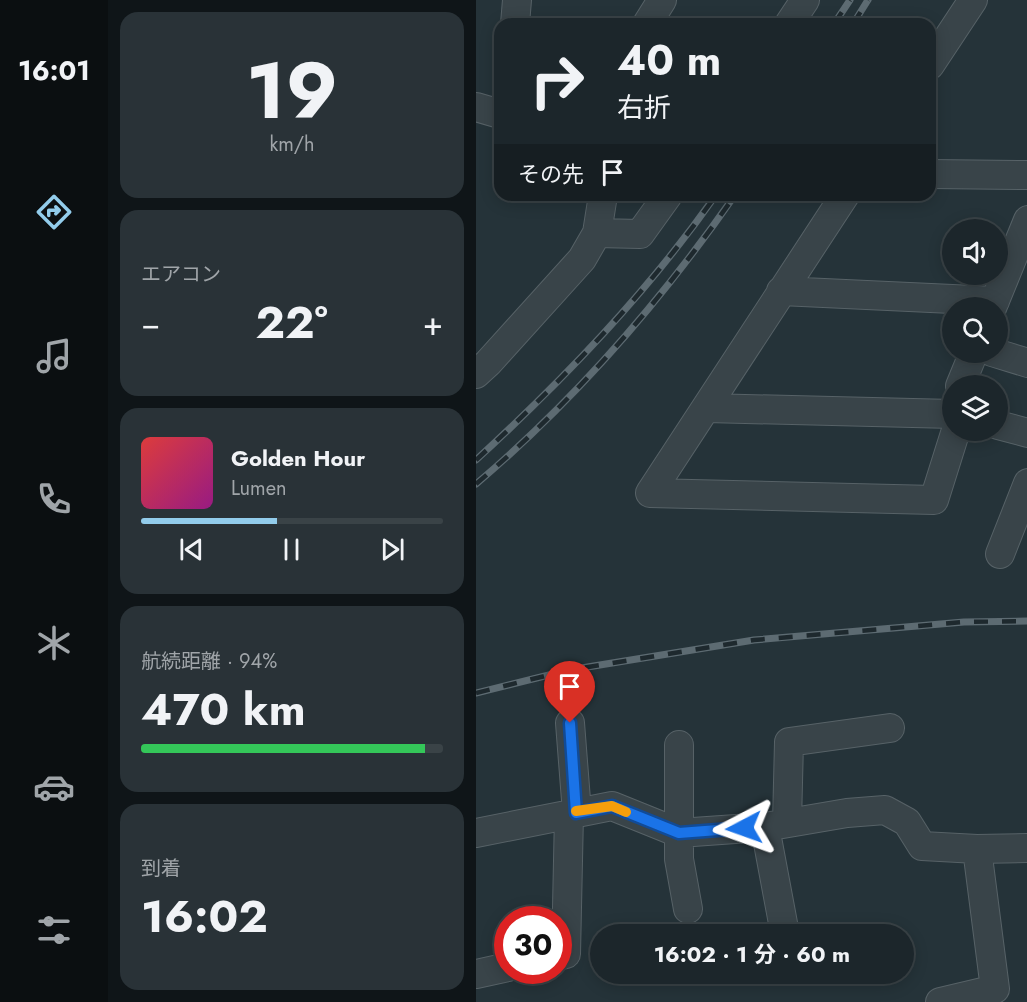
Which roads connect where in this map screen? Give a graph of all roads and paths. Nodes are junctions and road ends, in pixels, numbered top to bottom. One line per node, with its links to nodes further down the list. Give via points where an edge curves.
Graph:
1 (517, 0): 5 (street)
2 (662, 0): 6 (street)
3 (805, 0): 7 (street)
4 (973, 0): 8 (street)
5 (516, 18)
6 (651, 18)
7 (793, 18)
8 (936, 56)
9 (476, 107): 10 (street)
10 (494, 112)
11 (936, 174): 12 (street)
12 (1028, 175)
13 (602, 201): 16 (street)
14 (664, 201): 16 (street, via 640,234)
15 (841, 201): 18 (street)
16 (597, 233): 23 (street, via 582,260)
17 (1025, 237): 19 (street)
18 (781, 291): 20 (street); 24 (street)
19 (996, 297)
20 (942, 301)
21 (1008, 357): 22 (street)
22 (1028, 363)
23 (476, 374)
24 (707, 408): 25 (street); 28 (street, via 650,493 934,500)
25 (942, 414)
26 (1008, 427): 27 (street)
27 (1028, 433)
28 (953, 441)
29 (1028, 483): 30 (street)
30 (1000, 554)
31 (570, 723): 34 (street)
32 (890, 728): 35 (street, via 789,742)
33 (679, 745): 37 (street)
34 (573, 813): 36 (street); 37 (street, via 612,806); 40 (street)
35 (776, 825): 37 (street); 39 (street, via 885,810 907,822 922,846); 42 (street)
36 (476, 833)
37 (679, 833): 41 (street, via 678,859)
38 (1028, 848): 39 (street)
39 (977, 849): 45 (street, via 995,989)
40 (568, 906)
41 (688, 909)
42 (784, 924)
43 (494, 970): 44 (street)
44 (476, 974)
45 (933, 1001)

